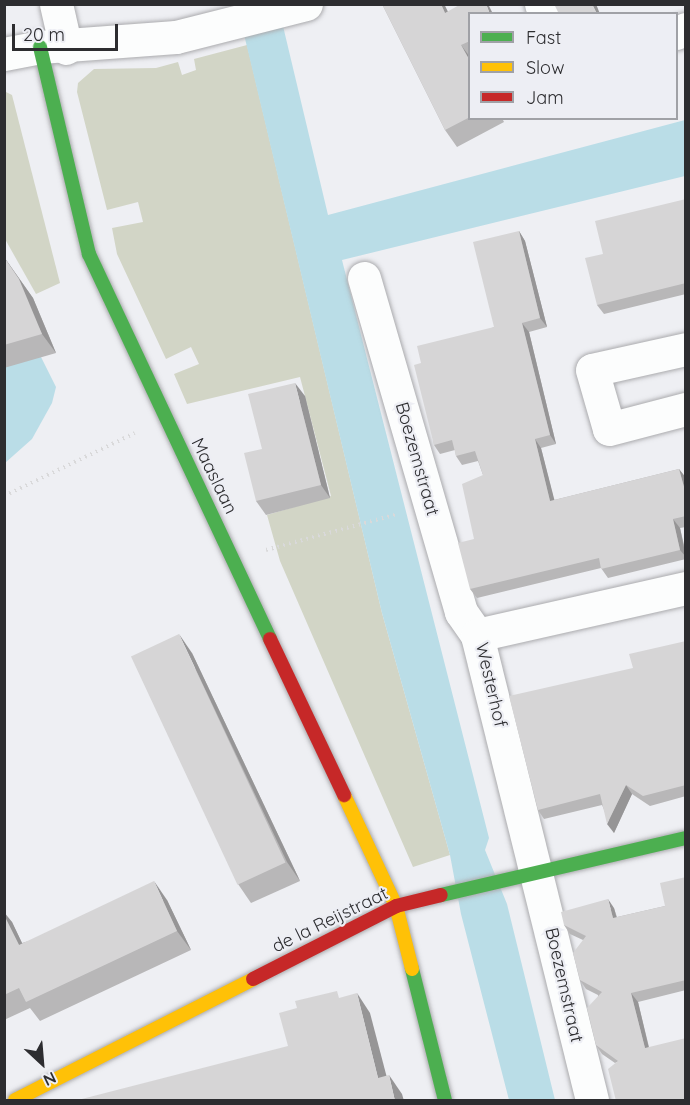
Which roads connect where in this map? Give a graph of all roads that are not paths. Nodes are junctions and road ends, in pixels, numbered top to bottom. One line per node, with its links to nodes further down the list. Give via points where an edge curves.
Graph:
1 (56, 4): 3 (street)
2 (295, 7): 3 (street, via 176,37)
3 (53, 48): 4 (street); 12 (street, Maaslaan, via 89,254)
4 (4, 54)
5 (364, 278): 9 (street, Boezemstraat, via 461,612)
6 (686, 349): 7 (street, via 591,370 609,429)
7 (686, 410)
8 (686, 588): 9 (street, Westerhof)
9 (477, 636): 11 (street, Westerhof)
10 (686, 838): 11 (street, de la Reijstraat)
11 (523, 874): 12 (street, de la Reijstraat); 15 (street, Boezemstraat)
12 (396, 906): 13 (street, de la Reijstraat); 14 (street, Maaslaan)
13 (15, 1101)
14 (445, 1101)
15 (591, 1101)

